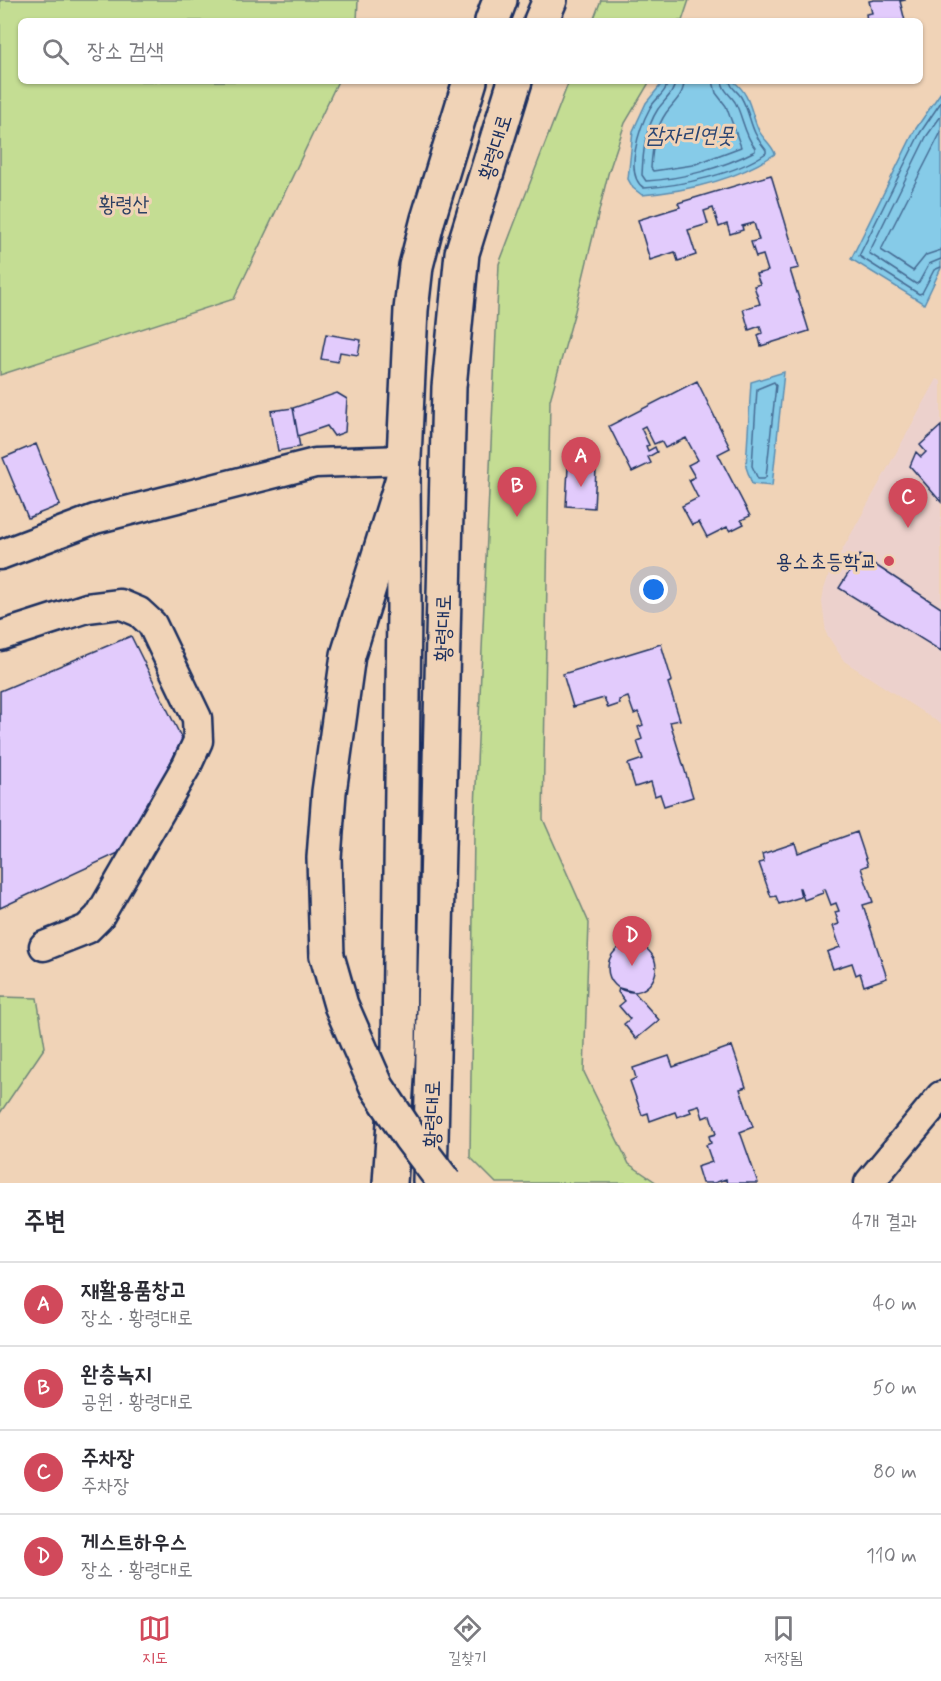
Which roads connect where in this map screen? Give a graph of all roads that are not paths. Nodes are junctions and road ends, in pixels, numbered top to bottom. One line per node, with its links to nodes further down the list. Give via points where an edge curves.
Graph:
1 (500, 0): 3 (main road)
2 (550, 0): 4 (main road)
3 (493, 18)
4 (542, 18)
5 (469, 84): 7 (main road, 황령대로, via 416,266)
6 (514, 84): 13 (main road, 황령대로, via 462,253 449,387)
7 (403, 469): 8 (street, via 315,464 94,519); 12 (main road, 황령대로, via 402,916); 14 (main road, bridge, via 348,654 324,858 327,956 341,1005 377,1087)
8 (0, 555)
9 (0, 636): 10 (street, via 87,608 120,604 139,612 152,624 197,718 198,741 187,765 99,917 87,929)
10 (44, 946)
11 (941, 1096): 15 (street)
12 (390, 1183)
13 (430, 1183)
14 (445, 1183)
15 (868, 1183)

